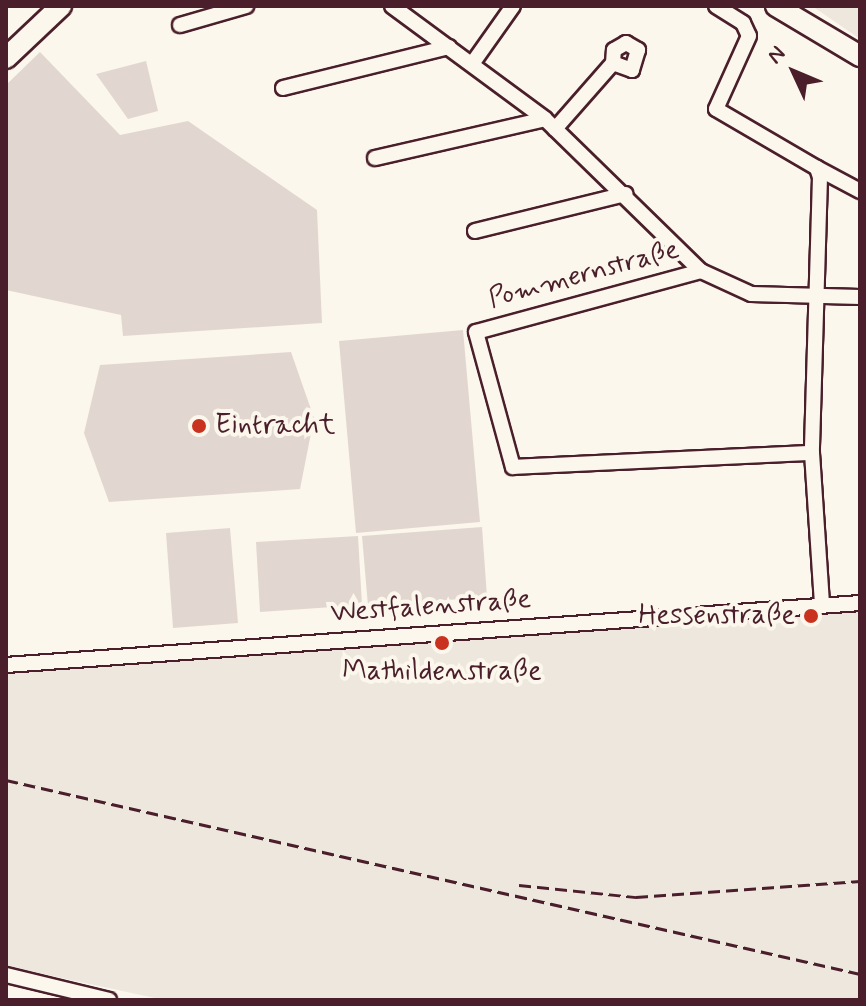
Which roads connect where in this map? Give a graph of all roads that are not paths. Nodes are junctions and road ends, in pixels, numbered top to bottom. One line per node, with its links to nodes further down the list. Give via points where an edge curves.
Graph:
1 (61, 6): 10 (street)
2 (246, 6): 7 (street)
3 (392, 6): 8 (street)
4 (513, 6): 12 (street)
5 (716, 6): 16 (street, via 743,23 749,36 716,109)
6 (776, 6): 9 (street)
7 (180, 25)
8 (449, 47): 12 (street); 13 (street)
9 (860, 56)
10 (6, 58)
11 (613, 63): 14 (street)
12 (472, 64): 14 (street)
13 (283, 88)
14 (550, 124): 15 (street); 18 (street)
15 (375, 158)
16 (817, 168): 17 (street); 21 (street)
17 (860, 191)
18 (626, 194): 19 (street); 20 (street)
19 (475, 231)
20 (701, 271): 21 (street, via 751,294); 23 (street, Pommernstraße, via 476,332 513,467)
21 (817, 296): 22 (street); 23 (street)
22 (860, 297)
23 (812, 453): 25 (street)
24 (860, 603): 25 (street, Westfalenstraße)
25 (822, 605): 26 (street, Westfalenstraße)
26 (6, 665)
27 (6, 975): 28 (street)
28 (109, 1000)

